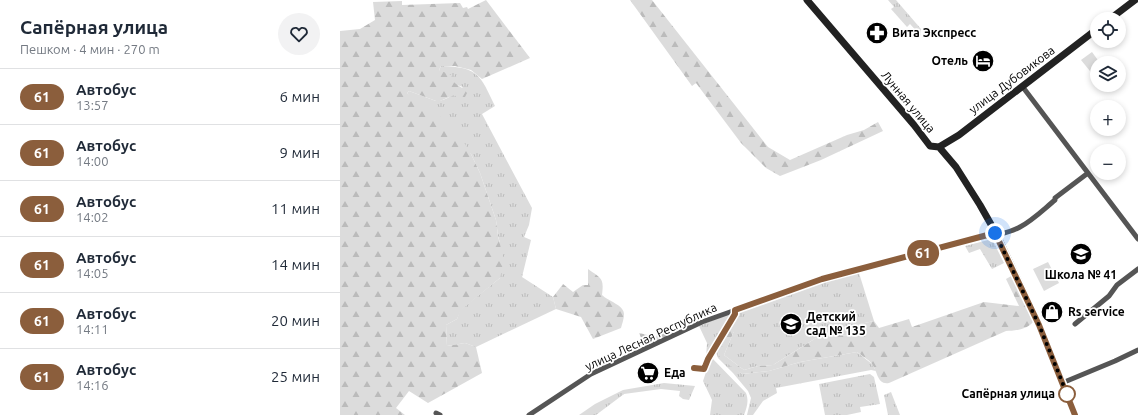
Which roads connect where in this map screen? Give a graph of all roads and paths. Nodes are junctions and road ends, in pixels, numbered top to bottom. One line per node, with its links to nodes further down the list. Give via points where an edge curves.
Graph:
1 (807, 0): 6 (street, Лунная улица, via 930,146)
2 (1135, 0): 3 (street)
3 (1119, 12)
4 (1090, 34): 5 (street, улица Дубовикова)
5 (1022, 86): 6 (street, улица Дубовикова, via 959,135); 7 (street)
6 (938, 147): 8 (street, Лунная улица, via 961,174)
7 (1088, 173): 8 (street, улица Лесная Республика, via 1020,227 1007,233); 9 (street)
8 (996, 234): 11 (street, улица Лесная Республика, via 822,279); 15 (street, Лунная улица, via 1039,325)
9 (1138, 239)
10 (1138, 269): 12 (street)
11 (735, 310): 14 (street); 16 (street, улица Лесная Республика, via 676,334 591,374)
12 (1075, 324)
13 (1138, 350): 15 (street)
14 (713, 352)
15 (1062, 383): 17 (street, Лунная улица)
16 (529, 415)
17 (1074, 415)

